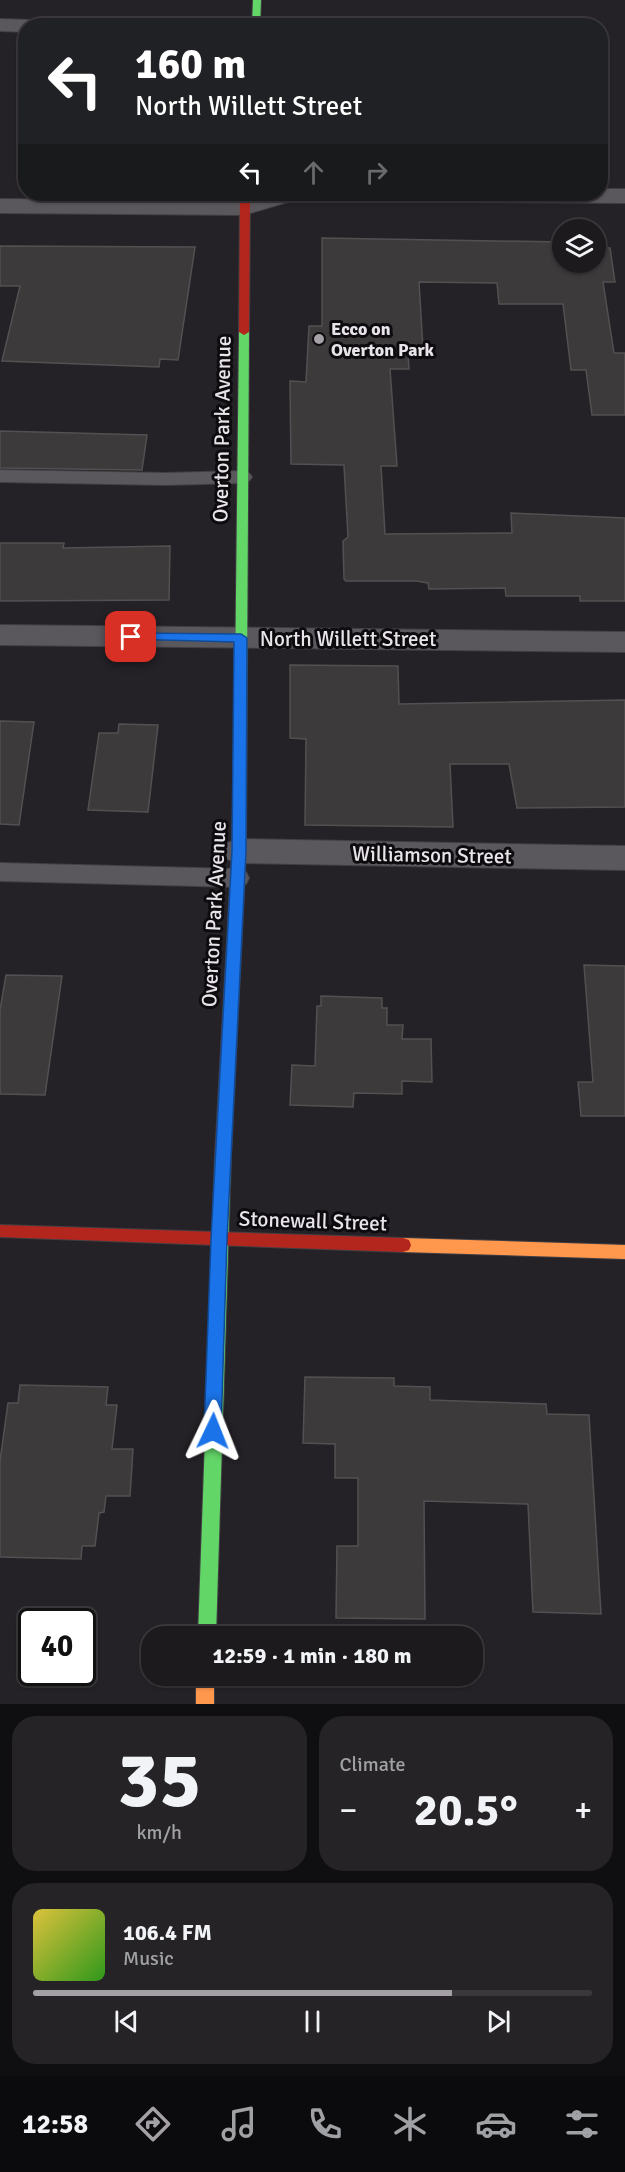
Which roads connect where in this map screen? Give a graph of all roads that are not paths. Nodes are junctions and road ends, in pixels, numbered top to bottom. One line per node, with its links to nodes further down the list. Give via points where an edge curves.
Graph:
1 (257, 0): 2 (street)
2 (256, 18)
3 (0, 25): 4 (street)
4 (18, 26)
5 (608, 196): 6 (street)
6 (625, 196)
7 (245, 201): 8 (street); 10 (street, Overton Park Avenue)
8 (0, 206)
9 (0, 476): 10 (lane)
10 (242, 477): 12 (street, Overton Park Avenue)
11 (0, 635): 12 (street, North Willett Street)
12 (241, 638): 13 (street, North Willett Street); 15 (street, Overton Park Avenue)
13 (625, 642)
14 (625, 858): 15 (street, Williamson Street)
15 (238, 865): 16 (lane); 18 (street, Overton Park Avenue)
16 (0, 872)
17 (0, 1231): 18 (street, Stonewall Street)
18 (219, 1239): 19 (street, Stonewall Street); 20 (street, Overton Park Avenue)
19 (625, 1252)
20 (207, 1626)
21 (206, 1686): 22 (street)
22 (205, 1704)

